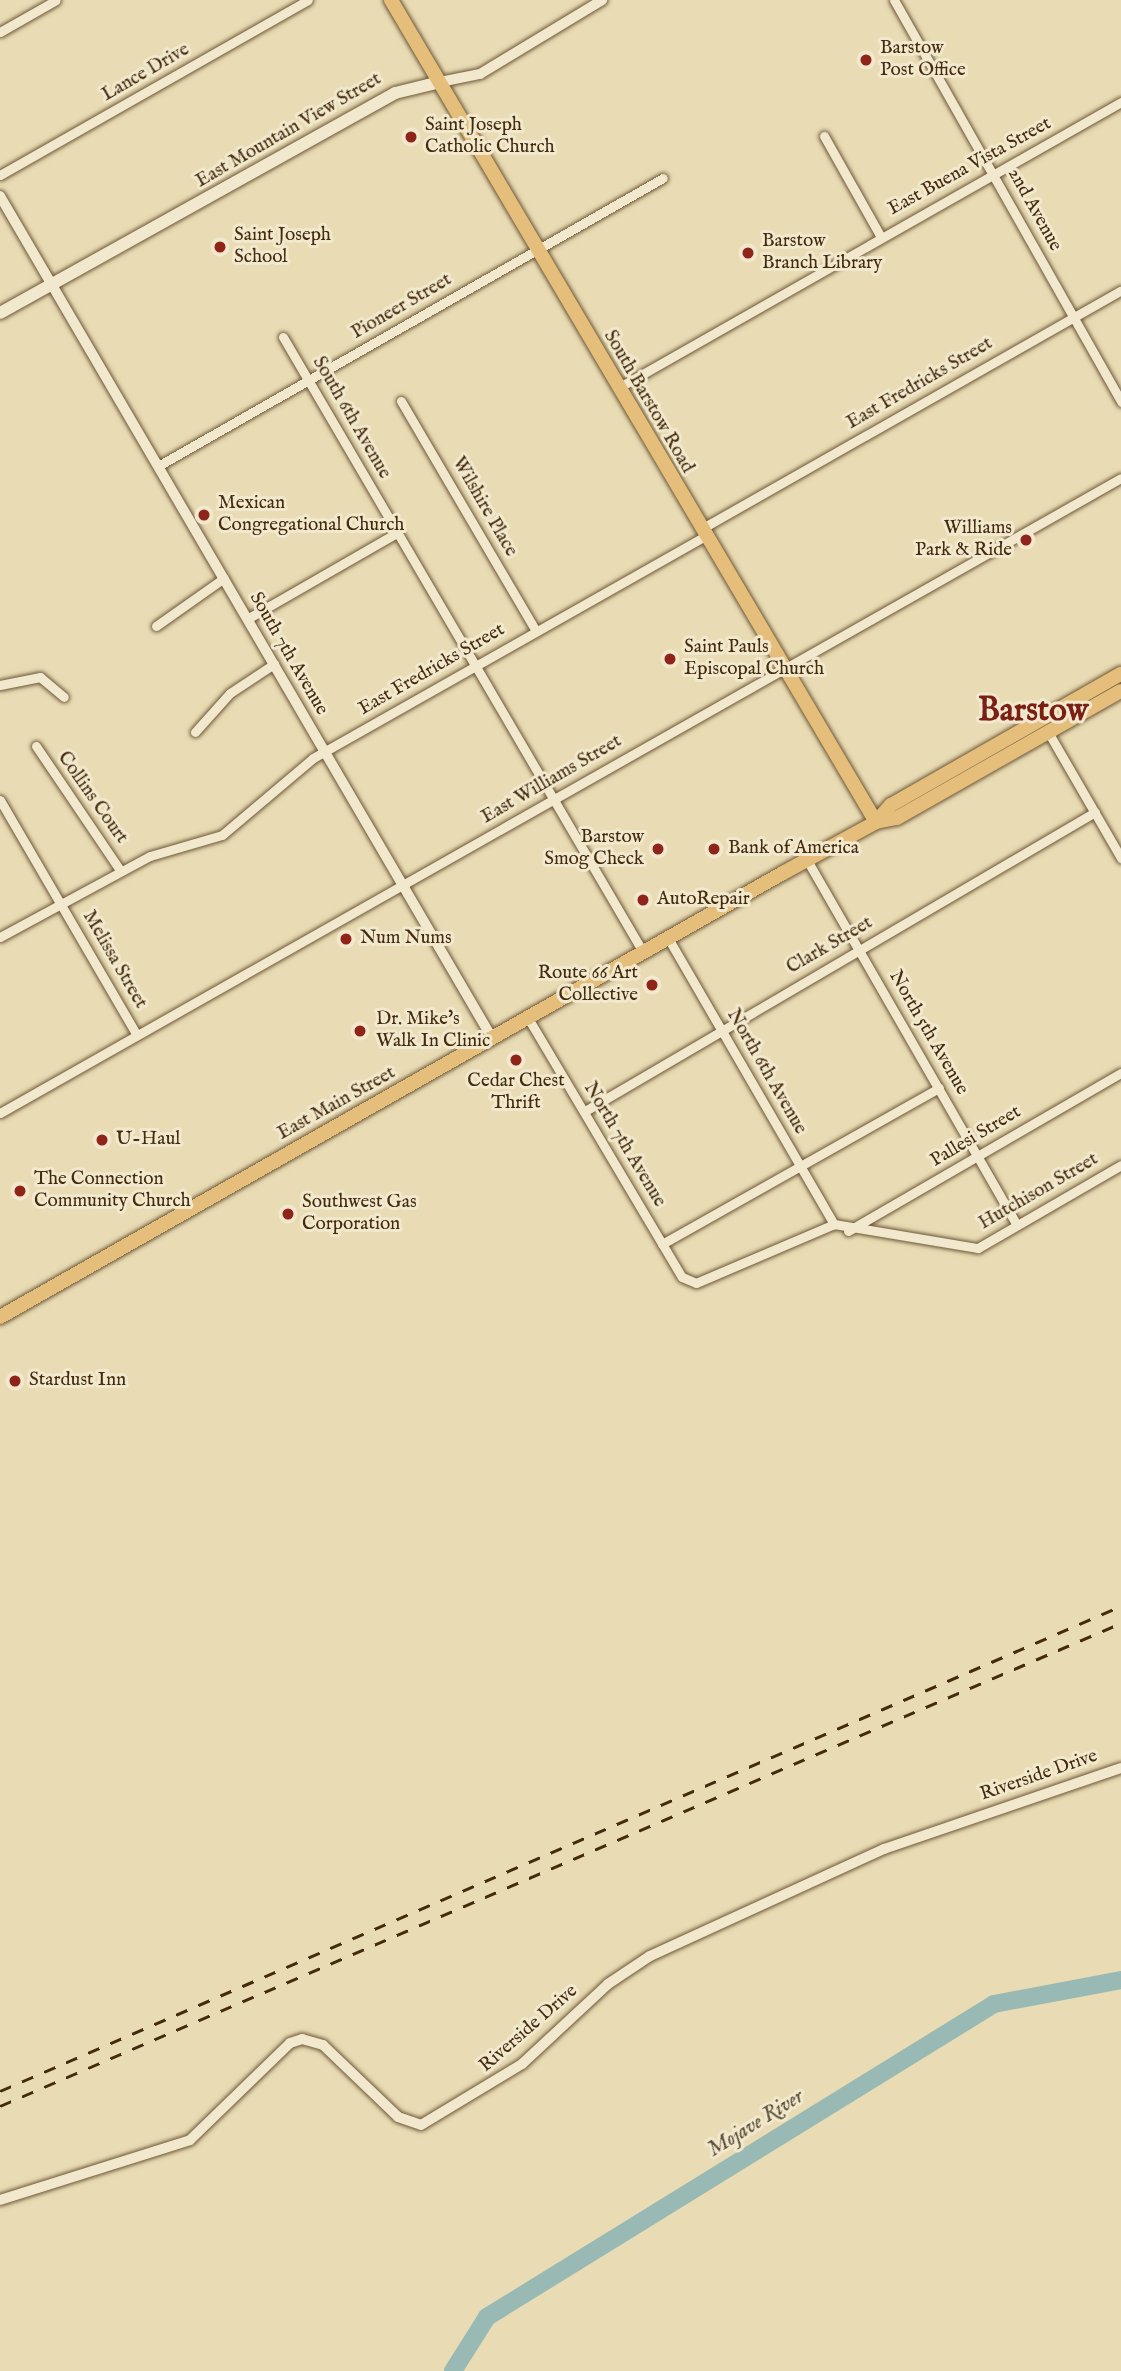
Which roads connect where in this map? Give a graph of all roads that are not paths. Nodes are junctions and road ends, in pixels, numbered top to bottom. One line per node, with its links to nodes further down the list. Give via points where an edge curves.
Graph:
1 (56, 0): 6 (street)
2 (308, 0): 11 (street, Lance Drive)
3 (391, 0): 7 (main road, South Barstow Road)
4 (601, 0): 7 (street, East Mountain View Street, via 480,74)
5 (894, 0): 10 (street, 2nd Avenue)
6 (0, 32)
7 (440, 82): 15 (main road, South Barstow Road); 16 (main road, East Mountain View Street, via 395,93)
8 (1121, 102): 10 (street, East Buena Vista Street)
9 (824, 136): 14 (street)
10 (994, 174): 14 (street, East Buena Vista Street); 19 (street, 2nd Avenue)
11 (0, 176)
12 (663, 178): 15 (street, Pioneer Street)
13 (0, 196): 16 (street, South 7th Avenue)
14 (881, 237): 22 (street, East Buena Vista Street)
15 (537, 250): 21 (street, Pioneer Street); 22 (main road, South Barstow Road)
16 (54, 288): 18 (main road, East Mountain View Street); 25 (street, South 7th Avenue)
17 (1121, 290): 19 (street, East Fredricks Street)
18 (0, 313)
19 (1073, 317): 24 (street, 2nd Avenue); 28 (street, East Fredricks Street)
20 (283, 337): 21 (street, South 6th Avenue)
21 (309, 381): 25 (street, Pioneer Street); 27 (street, South 6th Avenue)
22 (618, 388): 28 (main road, South Barstow Road)
23 (401, 401): 32 (street, Wilshire Place)
24 (1121, 402)
25 (158, 466): 29 (street, South 7th Avenue)
26 (1121, 478): 35 (street, East Williams Street)
27 (398, 532): 30 (street); 34 (street, South 6th Avenue)
28 (703, 533): 32 (street, East Fredricks Street); 35 (main road, South Barstow Road)
29 (224, 578): 30 (street, South 7th Avenue); 31 (street)
30 (247, 619): 33 (street, South 7th Avenue)
31 (156, 626)
32 (536, 631): 34 (street, East Fredricks Street)
33 (274, 664): 40 (street, via 230,693); 43 (street, South 7th Avenue)
34 (473, 667): 43 (street, East Fredricks Street); 45 (street, South 6th Avenue)
35 (783, 670): 45 (street, East Williams Street); 47 (main road, South Barstow Road)
36 (1121, 674): 47 (main road, East Main Street, via 891,805)
37 (0, 685): 39 (street, via 40,677)
38 (1121, 691): 41 (main road, East Main Street)
39 (64, 696)
40 (195, 732)
41 (1048, 732): 46 (street); 47 (main road, East Main Street, via 897,818)
42 (36, 746): 50 (street, Collins Court)
43 (325, 752): 50 (street, East Fredricks Street, via 222,835); 51 (street, South 7th Avenue)
44 (0, 800): 52 (street, Melissa Street)
45 (551, 800): 51 (street, East Williams Street); 56 (street, South 6th Avenue)
46 (1095, 812): 48 (street); 55 (street, Clark Street)
47 (876, 822): 49 (main road, East Main Street)
48 (1121, 858)
49 (807, 860): 54 (main road, East Main Street); 55 (street, North 5th Avenue)
50 (120, 870): 52 (street, East Fredricks Street)
51 (403, 885): 59 (street, East Williams Street); 60 (street, South 7th Avenue)
52 (61, 903): 53 (street, East Fredricks Street); 59 (street, Melissa Street)
53 (0, 937)
54 (668, 938): 56 (main road, East Main Street); 58 (street, North 6th Avenue)
55 (859, 950): 58 (street, Clark Street); 62 (street, North 5th Avenue)
56 (643, 952): 57 (main road, East Main Street)
57 (528, 1018): 60 (main road, East Main Street); 63 (street, North 7th Avenue)
58 (721, 1029): 63 (street, Clark Street); 67 (street, North 6th Avenue)
59 (137, 1035): 64 (street, East Williams Street)
60 (492, 1038): 72 (main road, East Main Street)
61 (1121, 1073): 65 (street, Pallesi Street)
62 (939, 1088): 65 (street, North 5th Avenue); 67 (street)
63 (584, 1111): 71 (street, North 7th Avenue)
64 (0, 1114)
65 (978, 1157): 69 (street, North 5th Avenue); 70 (street, Pallesi Street)
66 (1121, 1165): 69 (street, Hutchison Street)
67 (801, 1167): 68 (street, North 6th Avenue); 71 (street)
68 (834, 1224): 70 (street, Hutchison Street); 71 (street, North 7th Avenue, via 696,1283 682,1277)
69 (1017, 1225): 70 (street, Hutchison Street, via 978,1248)
70 (848, 1231)
71 (663, 1244)
72 (0, 1317)
73 (1121, 1768): 74 (street, Riverside Drive, via 884,1849 650,1956 608,1984 522,2064 422,2125 398,2117 323,2045 302,2039 290,2043 190,2140)
74 (0, 2200)

